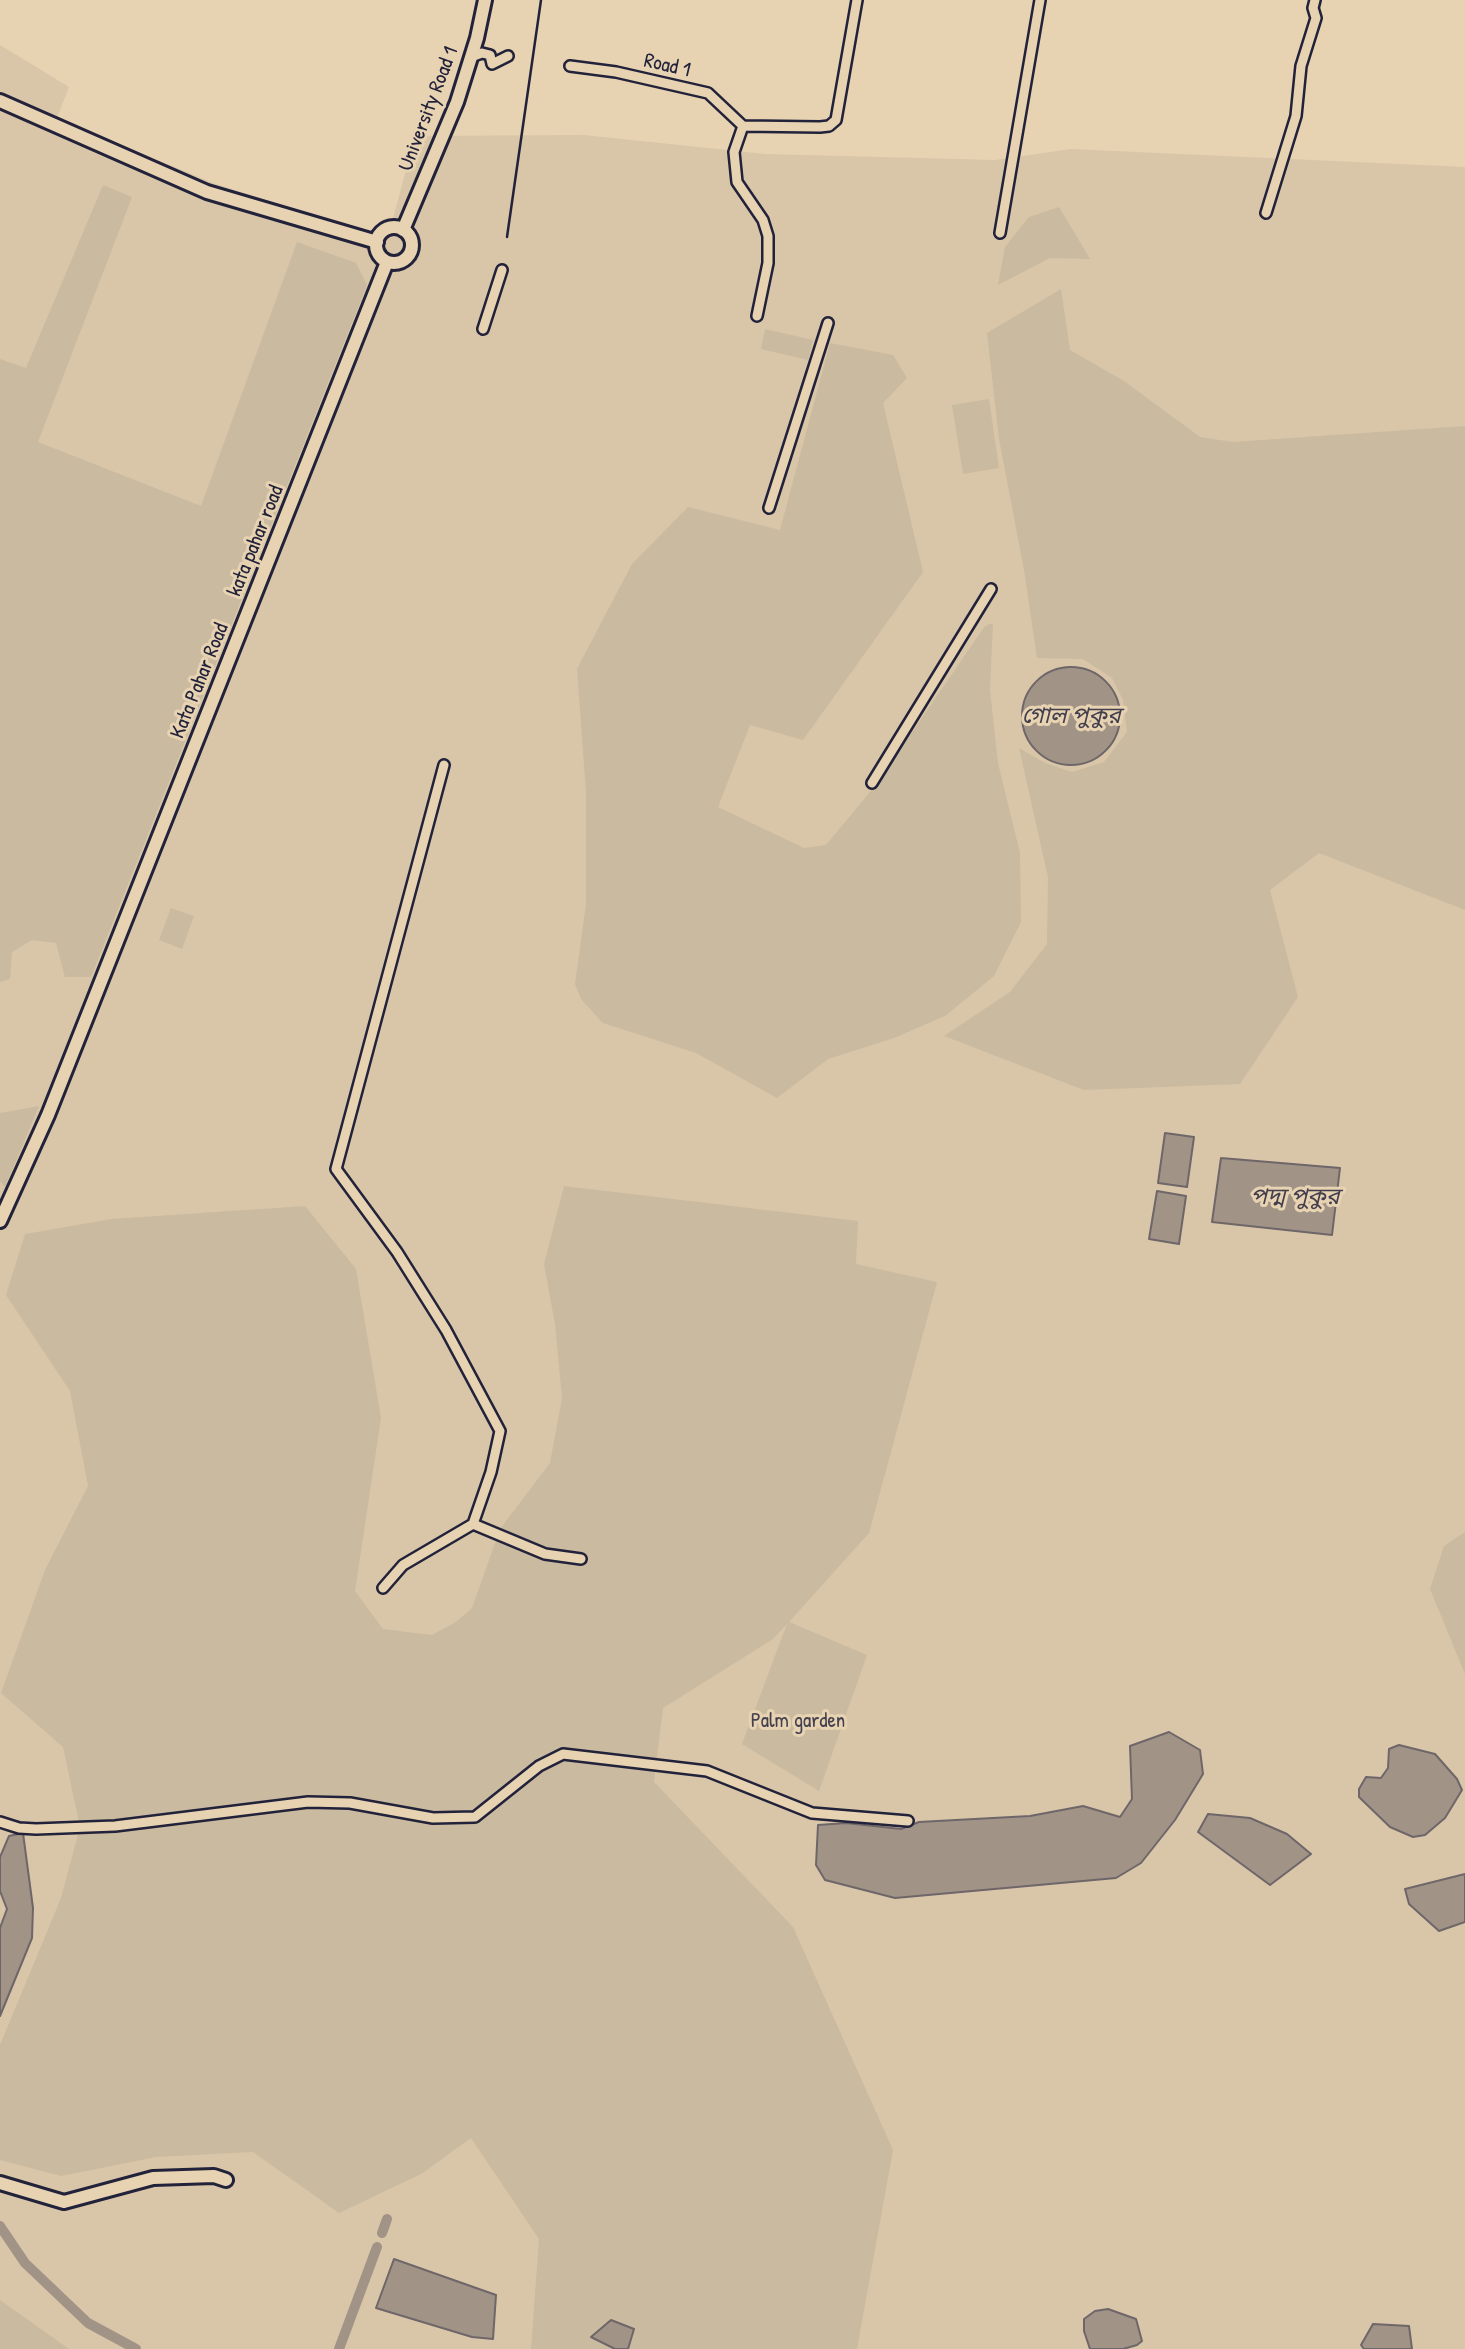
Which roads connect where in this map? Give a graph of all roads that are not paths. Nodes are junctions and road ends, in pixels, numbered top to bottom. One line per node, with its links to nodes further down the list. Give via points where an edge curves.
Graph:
1 (485, 0): 6 (street, University Road 1)
2 (857, 0): 9 (street, via 836,120 820,127)
3 (1040, 0): 12 (street)
4 (1315, 0): 10 (street, via 1316,18 1301,66 1296,116)
5 (508, 56): 6 (street, via 492,64 490,55)
6 (471, 57): 11 (street, University Road 1, via 457,102)
7 (570, 66): 9 (street, Road 1, via 708,93)
8 (0, 101): 13 (street, via 207,192)
9 (743, 126): 17 (street, via 734,152 737,182 763,220 768,236 768,263)
10 (1266, 212)
11 (402, 230): 13 (street, via 386,229); 14 (street, via 411,241 410,252 404,260)
12 (1000, 233)
13 (376, 242): 14 (street)
14 (387, 262): 24 (street, Kata Pahar Road)
15 (502, 270): 19 (street)
16 (380, 282): 24 (street, kata pahar road)
17 (757, 316)
18 (828, 323): 20 (street)
19 (483, 329)
20 (769, 508)
21 (991, 589): 23 (street)
22 (444, 765): 26 (street, via 336,1169 397,1252 446,1330 500,1431)
23 (872, 783)
24 (64, 1075): 25 (street, kata pahar road)
25 (0, 1222)
26 (473, 1524): 27 (street, via 545,1554); 28 (street, via 403,1565)
27 (581, 1559)
28 (383, 1588)
29 (908, 1821): 30 (street, via 812,1813 707,1772 563,1754 539,1766 475,1817 433,1818 350,1803 308,1802 115,1826 36,1829)
30 (0, 1822)
31 (226, 2180): 32 (street, via 214,2176 153,2178 64,2202)
32 (0, 2183)

